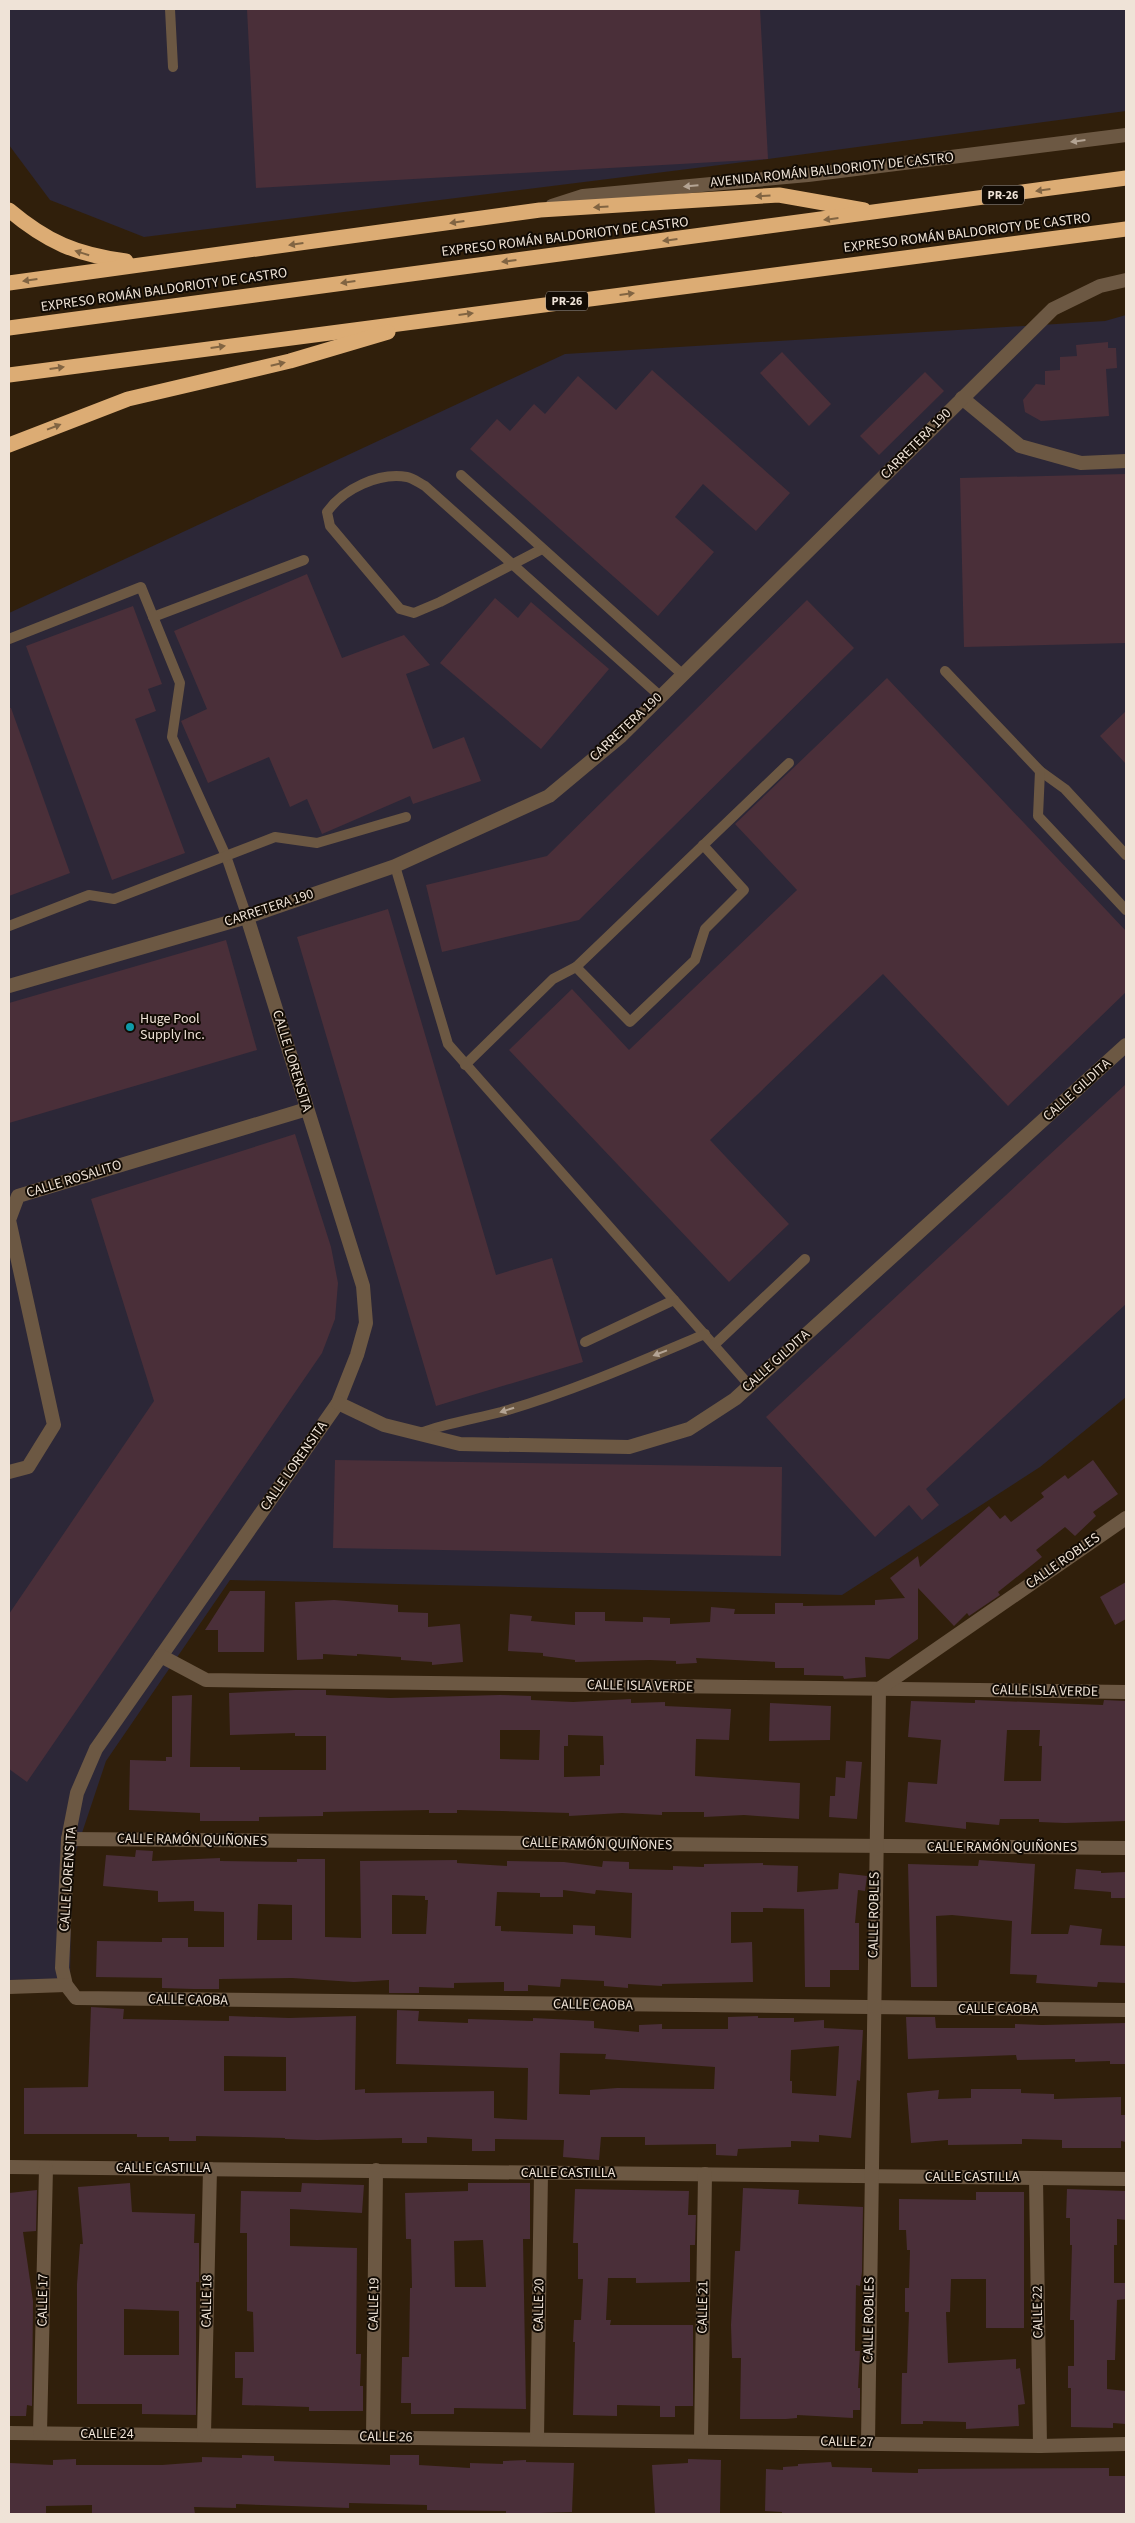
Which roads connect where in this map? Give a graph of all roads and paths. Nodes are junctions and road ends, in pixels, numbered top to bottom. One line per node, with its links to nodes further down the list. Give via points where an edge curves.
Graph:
1 (170, 9): 2 (lane)
2 (173, 67)
3 (1126, 135): 6 (street, AVENIDA ROMÁN BALDORIOTY DE CASTRO, one-way to 6, via 808,175 583,196)
4 (1126, 178): 7 (highway, EXPRESO ROMÁN BALDORIOTY DE CASTRO / PR-26, one-way to 7)
5 (9, 210): 9 (highway, one-way to 5, via 96,258 75,251 33,230)
6 (540, 210): 7 (highway, one-way to 6, via 779,195); 9 (highway, one-way to 9)
7 (880, 212): 13 (highway, EXPRESO ROMÁN BALDORIOTY DE CASTRO / PR-26, one-way to 13)
8 (1126, 228): 12 (highway, EXPRESO ROMÁN BALDORIOTY DE CASTRO / PR-26, one-way to 8)
9 (148, 264): 11 (highway, one-way to 11)
10 (1126, 280): 15 (street, CARRETERA 190, via 1100,286 1053,309)
11 (9, 283)
12 (431, 319): 14 (highway, EXPRESO ROMÁN BALDORIOTY DE CASTRO / PR-26, one-way to 12); 16 (highway, one-way to 12, via 128,399 290,361)
13 (9, 328)
14 (9, 375)
15 (962, 398): 17 (street, via 1020,446 1082,463); 25 (street, CARRETERA 190)
16 (9, 445)
17 (1126, 461)
18 (461, 475): 19 (lane)
19 (542, 549): 21 (lane); 25 (lane)
20 (304, 560): 22 (lane)
21 (513, 565): 21 (lane, via 425,486 409,477 388,476 368,482 336,499 326,512 330,526 400,609 414,612); 26 (lane)
22 (153, 617): 23 (lane, via 141,587); 32 (lane, via 180,683 172,737)
23 (9, 639)
24 (945, 671): 28 (lane)
25 (682, 674): 26 (street, CARRETERA 190)
26 (660, 696): 33 (street, CARRETERA 190, via 621,736 549,796)
27 (789, 763): 30 (lane)
28 (1040, 772): 31 (lane, via 1065,789); 34 (lane, via 1038,816)
29 (406, 817): 32 (lane, via 317,843 275,837)
30 (703, 845): 37 (lane); 37 (lane, via 744,890 705,929 695,960 630,1022)
31 (1126, 855)
32 (226, 856): 35 (lane); 36 (lane, via 114,899 89,895)
33 (395, 866): 35 (street, CARRETERA 190); 40 (lane, via 448,1044)
34 (1126, 910)
35 (247, 917): 38 (street, CARRETERA 190); 41 (street, CALLE LORENSITA)
36 (9, 926)
37 (576, 966): 40 (lane, via 553,979)
38 (9, 986)
39 (1126, 1044): 47 (street, CALLE GILDITA)
40 (465, 1065): 43 (lane)
41 (307, 1109): 48 (street, CALLE LORENSITA, via 364,1286 366,1323); 50 (street, CALLE ROSALITO, via 18,1196 9,1220 54,1425 28,1467)
42 (805, 1260): 46 (lane)
43 (674, 1300): 44 (lane); 45 (lane)
44 (704, 1334): 46 (lane); 49 (lane, one-way to 49, via 501,1412)
45 (585, 1342)
46 (714, 1345): 47 (lane)
47 (750, 1386): 49 (street, CALLE GILDITA, via 689,1429 629,1447 460,1444)
48 (338, 1403): 49 (street, CALLE GILDITA, via 384,1425); 52 (street, CALLE LORENSITA)
49 (420, 1433)
50 (9, 1472)
51 (1126, 1518): 53 (street, CALLE ROBLES)
52 (161, 1656): 53 (street, CALLE ISLA VERDE, via 206,1680); 55 (street, CALLE LORENSITA, via 96,1749 76,1793)
53 (879, 1689): 54 (street, CALLE ISLA VERDE); 56 (street, CALLE ROBLES)
54 (1126, 1692)
55 (68, 1839): 56 (street, CALLE RAMÓN QUIÑONES); 58 (street, CALLE LORENSITA, via 62,1968)
56 (875, 1847): 57 (street, CALLE RAMÓN QUIÑONES); 60 (street, CALLE ROBLES)
57 (1126, 1848)
58 (66, 1985): 59 (street); 60 (street, CALLE CAOBA, via 76,1998)
59 (9, 1987)
60 (873, 2008): 61 (street, CALLE CAOBA); 68 (street, CALLE ROBLES)
61 (1126, 2010)
62 (9, 2167): 63 (street, CALLE CASTILLA)
63 (46, 2168): 64 (street, CALLE CASTILLA); 72 (street, CALLE 17)
64 (210, 2169): 65 (street, CALLE CASTILLA); 73 (street, CALLE 18)
65 (376, 2170): 66 (street, CALLE CASTILLA); 74 (street, CALLE 19)
66 (541, 2172): 67 (street, CALLE CASTILLA); 75 (street, CALLE 20)
67 (705, 2174): 68 (street, CALLE CASTILLA); 77 (street, CALLE 21)
68 (871, 2176): 69 (street, CALLE CASTILLA); 78 (street, CALLE ROBLES)
69 (1036, 2178): 70 (street, CALLE CASTILLA); 80 (street, CALLE 22)
70 (1126, 2179)
71 (9, 2433): 72 (street, CALLE 24)
72 (40, 2433): 73 (street, CALLE 24)
73 (204, 2434): 74 (street, CALLE 26)
74 (373, 2437): 75 (street, CALLE 26)
75 (537, 2438): 76 (street, CALLE 26)
76 (568, 2438): 77 (street, CALLE 27)
77 (701, 2440): 78 (street, CALLE 27)
78 (868, 2442): 80 (street, CALLE 27)
79 (1126, 2444): 80 (street, CALLE 27)
80 (1040, 2446)

